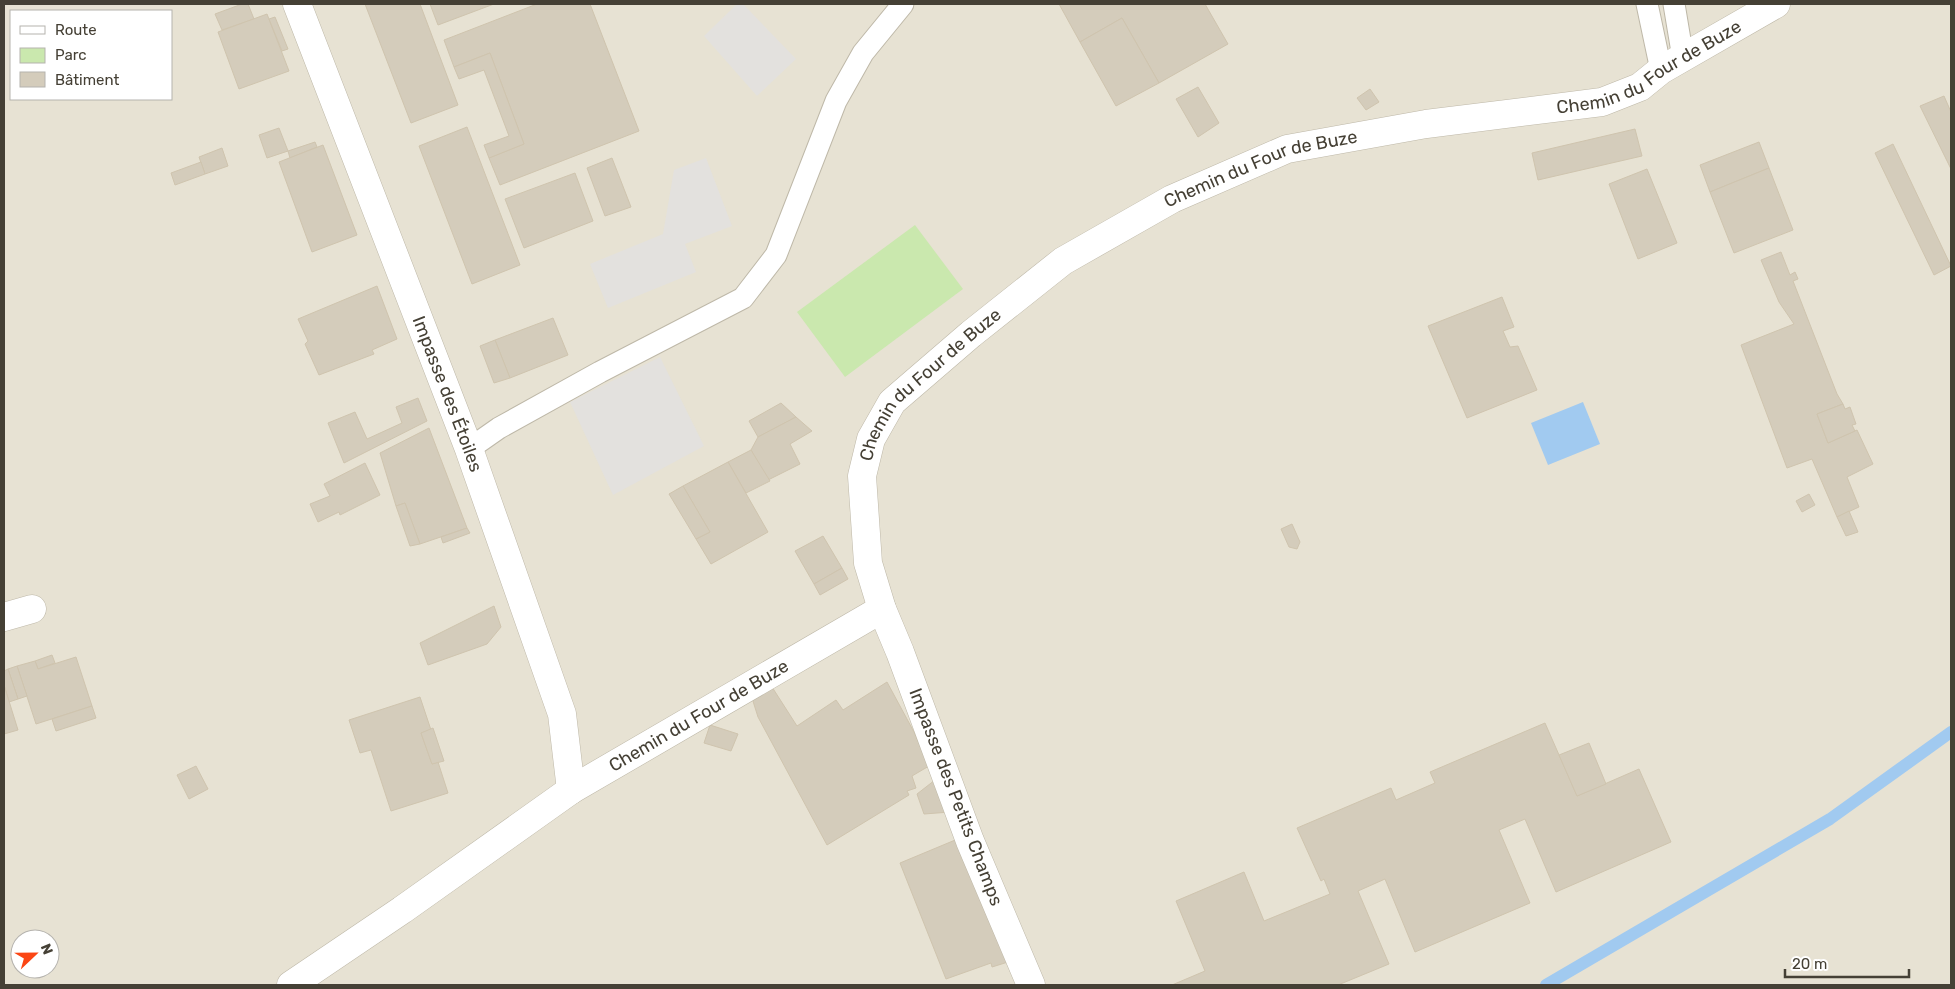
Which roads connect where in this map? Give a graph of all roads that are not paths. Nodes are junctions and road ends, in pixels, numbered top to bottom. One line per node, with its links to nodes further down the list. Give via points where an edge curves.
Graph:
1 (297, 4): 7 (street, Impasse des Étoiles)
2 (903, 4): 7 (lane, via 863,53 836,100 776,255 743,298 591,376 499,428)
3 (1647, 4): 6 (lane)
4 (1674, 4): 6 (lane)
5 (1776, 4): 6 (street, Chemin du Four de Buze)
6 (1672, 64): 9 (street, Chemin du Four de Buze, via 1640,87 1602,102 1426,124 1288,149 1172,200 1062,261 892,402 871,439 862,476 868,563)
7 (469, 449): 11 (street, Impasse des Étoiles, via 562,714)
8 (32, 609): 10 (street)
9 (882, 609): 11 (street, Chemin du Four de Buze); 13 (street, Impasse des Petits Champs, via 970,841)
10 (4, 617)
11 (571, 790): 12 (street, Chemin du Four de Buze)
12 (292, 985)
13 (1031, 985)

